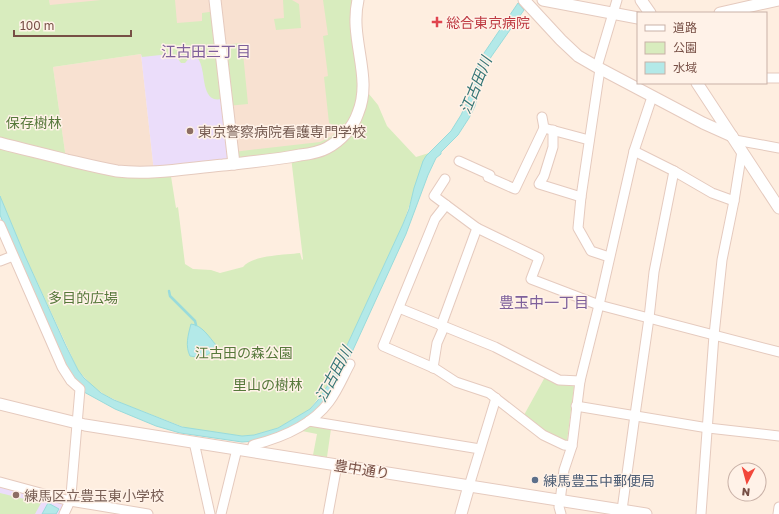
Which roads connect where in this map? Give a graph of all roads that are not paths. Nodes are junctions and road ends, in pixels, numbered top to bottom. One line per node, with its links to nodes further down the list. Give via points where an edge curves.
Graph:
1 (215, 0): 26 (street)
2 (358, 0): 26 (street, via 355,22 364,88 353,124 336,142 318,152)
3 (543, 0): 10 (street)
4 (617, 0): 10 (street)
5 (641, 0): 8 (street)
6 (778, 0): 9 (street)
7 (527, 3): 12 (street, via 568,48)
8 (649, 12)
9 (724, 12)
10 (613, 14): 11 (street); 12 (street)
11 (637, 18)
12 (599, 68): 16 (street); 20 (street)
13 (767, 78): 14 (street)
14 (779, 78)
15 (699, 84): 19 (street)
16 (652, 97): 19 (street); 23 (street)
17 (542, 117): 18 (street)
18 (549, 129): 20 (street); 25 (street, via 515,189); 29 (street, via 553,147 539,184)
19 (734, 138): 22 (street); 24 (street)
20 (589, 140): 29 (street)
21 (0, 143): 26 (street, via 118,171 151,172)
22 (779, 148)
23 (634, 151): 27 (street); 36 (street)
24 (742, 151): 30 (street); 31 (street)
25 (460, 161)
26 (234, 164)
27 (674, 171): 30 (street, via 712,193); 40 (street, via 654,272)
28 (446, 179): 32 (street, via 434,196)
29 (581, 198): 36 (street, via 578,228 591,251)
30 (734, 201): 42 (street, via 722,260)
31 (778, 204)
32 (446, 205): 34 (street); 39 (street, via 435,219)
33 (0, 225): 35 (street)
34 (478, 228): 38 (street, via 539,258 531,279); 41 (street)
35 (13, 256): 37 (street); 52 (street, via 62,367 71,381 80,388)
36 (609, 257): 38 (street)
37 (0, 261)
38 (599, 305): 40 (street); 46 (street)
39 (399, 308): 41 (street); 45 (street, via 383,346)
40 (650, 318): 42 (street); 50 (street)
41 (443, 326): 45 (street); 46 (street, via 495,347 559,380)
42 (714, 335): 43 (street); 53 (street)
43 (779, 352)
44 (350, 364): 51 (street, via 330,401)
45 (433, 368): 47 (street, via 456,382 489,393)
46 (580, 381): 49 (street)
47 (496, 398): 56 (street, via 543,435); 58 (street)
48 (0, 404): 52 (street, 豊中通り)
49 (576, 406): 50 (street); 56 (street)
50 (634, 415): 53 (street); 66 (street)
51 (308, 421): 58 (street); 59 (street, via 286,434 252,445)
52 (78, 424): 55 (street, 豊中通り); 63 (street)
53 (708, 428): 54 (street); 75 (street)
54 (779, 436)
55 (194, 442): 57 (street, 豊中通り); 69 (street)
56 (572, 446): 64 (street, via 564,470)
57 (237, 449): 59 (street, 豊中通り); 70 (street)
58 (480, 449): 62 (street)
59 (252, 451): 60 (street, 豊中通り)
60 (337, 465): 62 (street, 豊中通り); 71 (street)
61 (0, 482): 63 (street)
62 (469, 486): 64 (street, 豊中通り); 72 (street)
63 (70, 501): 67 (street); 68 (street)
64 (560, 501): 66 (street, 豊中通り); 73 (street)
65 (779, 507): 76 (street)
66 (622, 510): 74 (street, 豊中通り)
67 (64, 514)
68 (148, 514)
69 (210, 514)
70 (221, 514)
71 (328, 514)
72 (460, 514)
73 (561, 514)
74 (646, 514)
75 (701, 514)
76 (778, 514)

